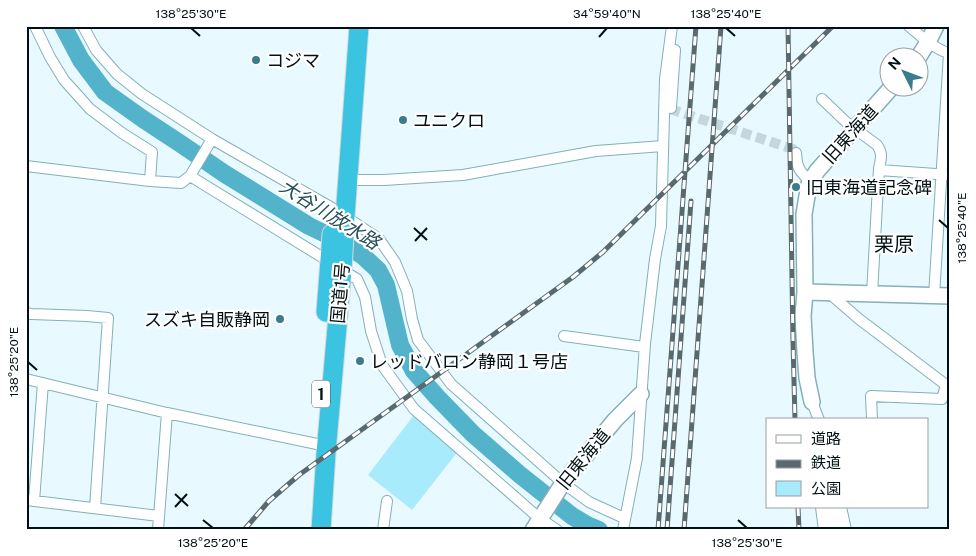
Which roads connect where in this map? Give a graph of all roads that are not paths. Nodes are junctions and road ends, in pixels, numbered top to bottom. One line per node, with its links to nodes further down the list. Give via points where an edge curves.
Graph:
1 (35, 26): 23 (street, via 64,80 90,109 152,152)
2 (83, 26): 16 (street, via 96,50 117,74)
3 (347, 26): 26 (highway, 国道1号 / 1)
4 (359, 26): 24 (highway, 国道1号 / 1)
5 (672, 26): 10 (street)
6 (909, 26): 8 (street)
7 (936, 26): 8 (street)
8 (928, 42): 9 (street); 11 (street)
9 (924, 48)
10 (669, 49): 14 (street, via 676,50); 17 (street)
11 (949, 53): 22 (street)
12 (882, 98): 15 (street, 旧東海道)
13 (822, 99): 15 (street)
14 (671, 108)
15 (855, 128): 20 (street, via 880,150); 25 (street, 旧東海道)
16 (212, 139): 21 (street); 26 (street)
17 (663, 146): 24 (street, via 596,151 463,175); 35 (street, via 661,226)
18 (796, 153): 25 (street, via 797,165)
19 (26, 166): 23 (street)
20 (878, 170): 22 (street); 30 (street)
21 (191, 174): 23 (street, via 181,183); 27 (street)
22 (946, 174): 31 (street)
23 (150, 180)
24 (348, 180): 26 (highway, 国道1号 / 1)
25 (810, 181): 28 (street, via 804,214)
26 (339, 217): 27 (highway, 国道1号 / 1); 47 (street, via 379,239 395,262 407,291 418,340 451,384)
27 (336, 264): 46 (highway, 国道1号 / 1); 55 (street, via 357,280 365,297 382,365 414,409); 59 (highway, 国道1号 / 1)
28 (805, 292): 29 (street); 41 (street, via 805,352)
29 (829, 293): 30 (street); 38 (street)
30 (872, 294): 31 (street)
31 (934, 296): 32 (street)
32 (950, 296)
33 (26, 313): 40 (street, via 108,318)
34 (564, 336): 35 (street)
35 (644, 347): 39 (street)
36 (26, 379): 37 (street)
37 (43, 383): 40 (street); 48 (street)
38 (948, 386): 45 (street, via 942,399 871,396)
39 (641, 394): 47 (street, 旧東海道); 56 (street, via 637,458)
40 (103, 398): 42 (street); 50 (street)
41 (812, 402): 43 (street); 44 (street)
42 (167, 413): 46 (street); 54 (street)
43 (814, 418)
44 (818, 418)
45 (872, 418)
46 (317, 444): 58 (highway, 国道1号 / 1)
47 (563, 483): 55 (street, 旧東海道); 56 (street)
48 (30, 501): 50 (street)
49 (387, 501): 60 (street)
50 (95, 508): 54 (street)
51 (821, 508): 62 (street)
52 (831, 508): 63 (street)
53 (841, 508): 64 (street)
54 (159, 516): 57 (street)
55 (536, 524): 61 (street)
56 (624, 524)
57 (158, 530)
58 (310, 530)
59 (321, 530)
60 (383, 530)
61 (557, 530)
62 (824, 530)
63 (835, 530)
64 (846, 530)

